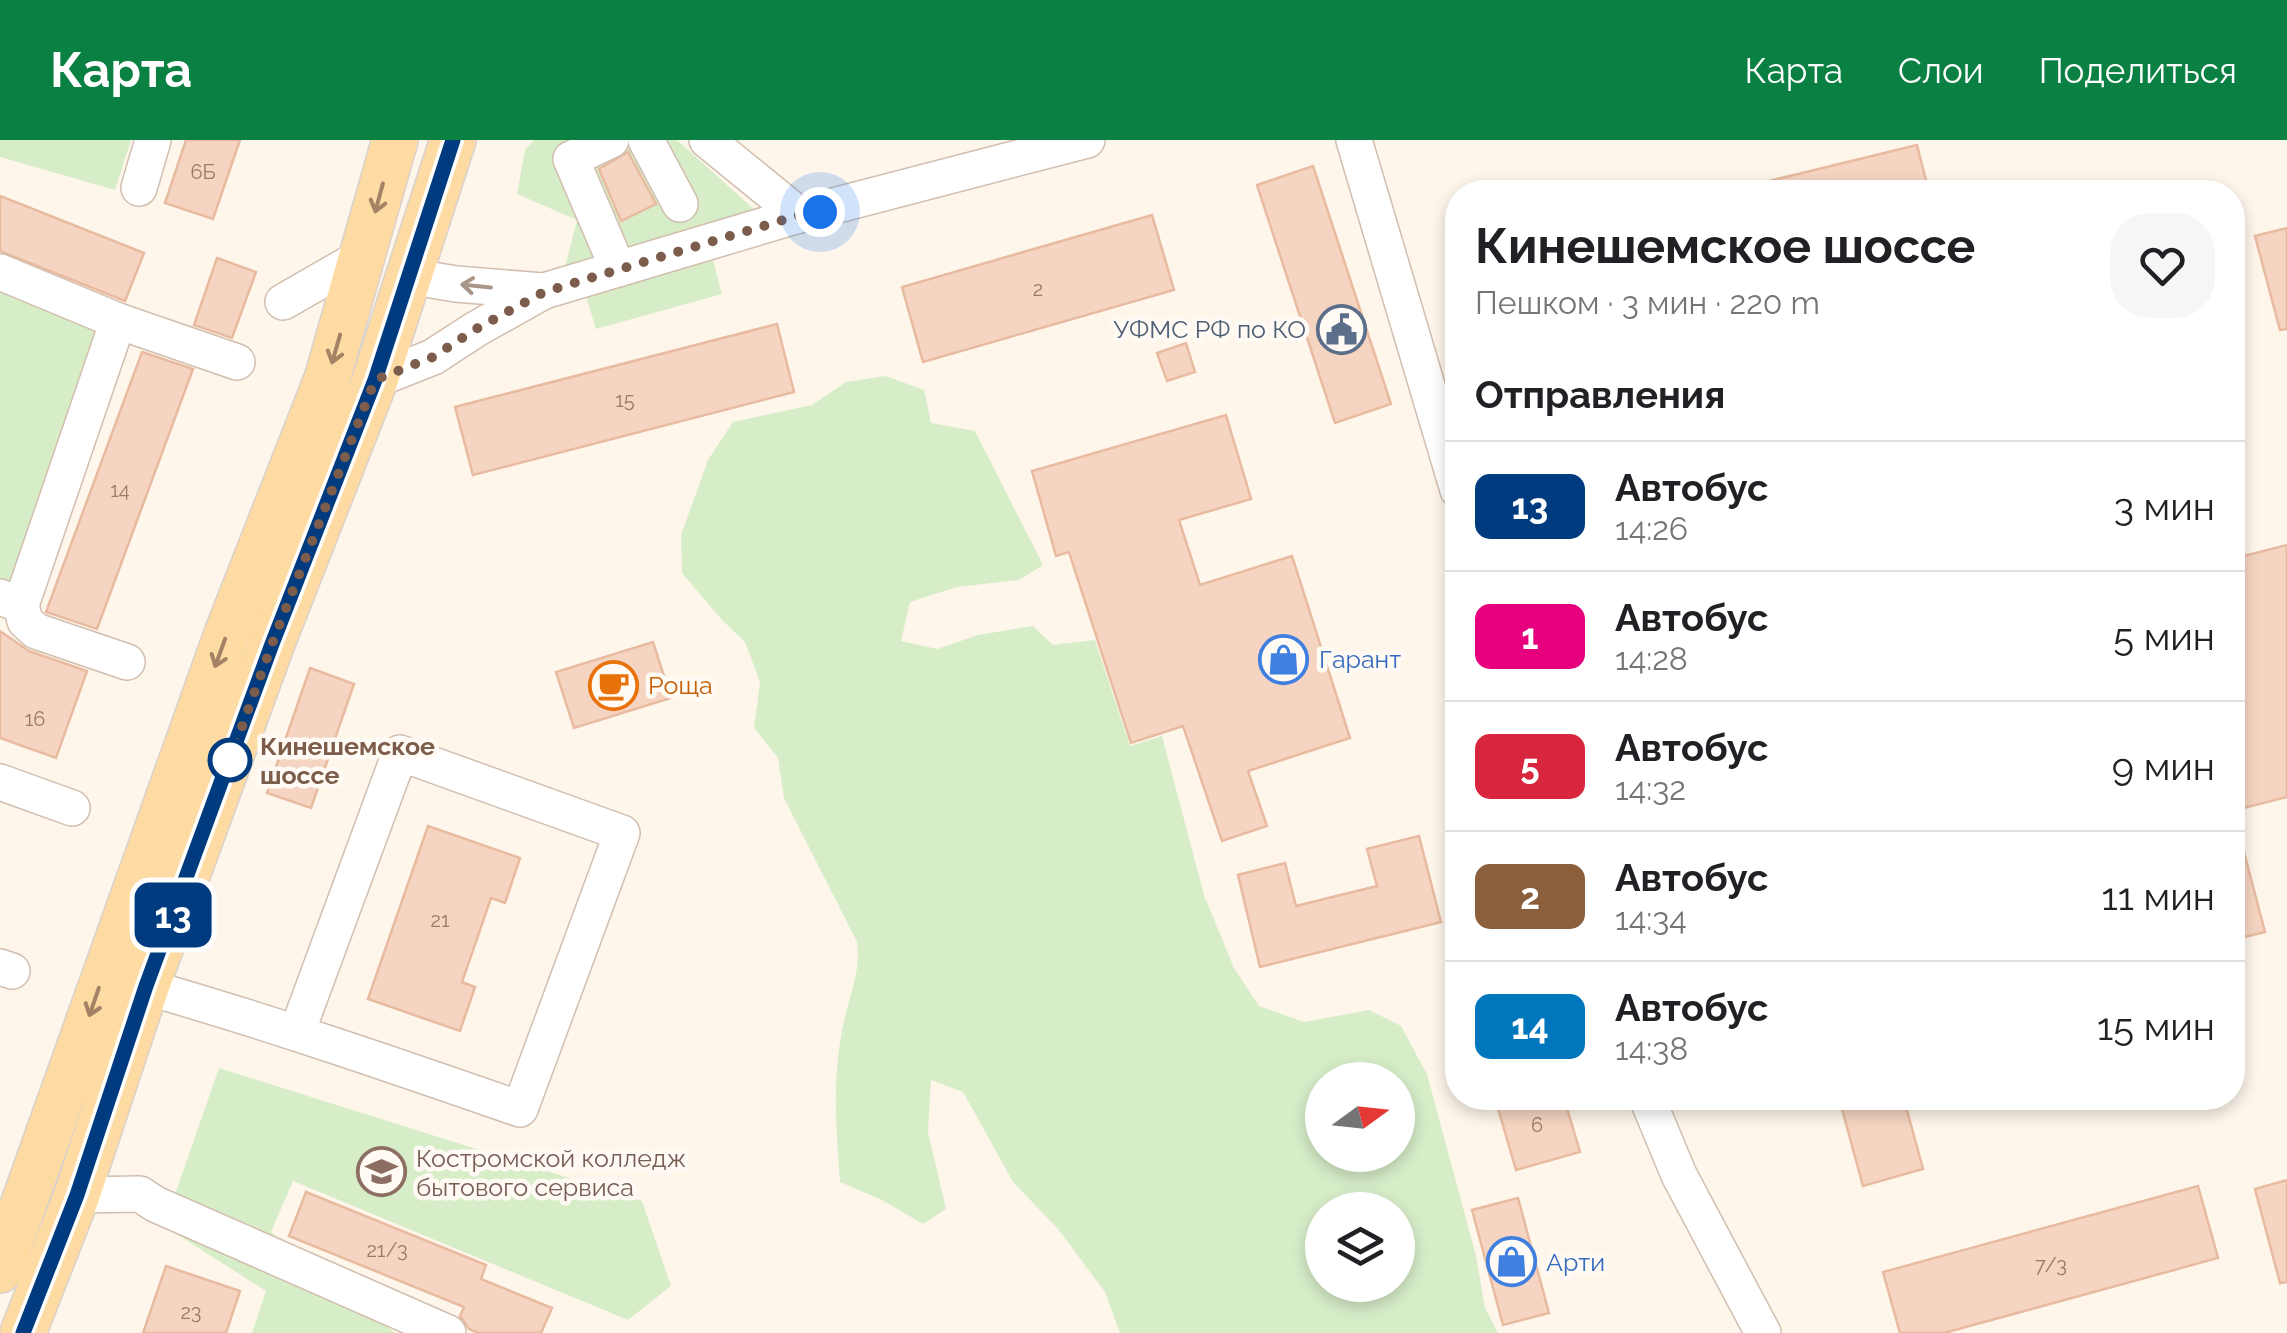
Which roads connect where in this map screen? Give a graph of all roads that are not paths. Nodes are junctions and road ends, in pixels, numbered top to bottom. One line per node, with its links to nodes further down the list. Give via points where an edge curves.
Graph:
1 (153, 140): 9 (street)
2 (395, 140): 12 (main road, one-way to 12)
3 (611, 140): 13 (street, via 570,158)
4 (646, 140): 10 (street)
5 (707, 140): 11 (street)
6 (1087, 140): 11 (street)
7 (1354, 140): 21 (street)
8 (456, 143): 15 (main road)
9 (139, 188)
10 (680, 204)
11 (800, 215): 13 (street)
12 (363, 256): 17 (street); 30 (main road, one-way to 30, via 327,379 227,634)
13 (618, 269): 16 (street)
14 (0, 272): 18 (street)
15 (408, 276): 16 (street, one-way to 15); 20 (main road)
16 (544, 292): 20 (street, via 433,357)
17 (283, 302)
18 (118, 321): 19 (street); 22 (street)
19 (238, 362)
20 (375, 380): 26 (main road)
21 (1445, 446)
22 (10, 601): 23 (street, via 36,632)
23 (127, 662)
24 (0, 782): 25 (street)
25 (72, 808)
26 (146, 986): 27 (street); 29 (main road)
27 (297, 1032): 27 (street, via 520,1109 622,833 400,753)
28 (1653, 1110): 33 (street, via 1679,1176)
29 (77, 1195): 31 (main road); 32 (street, via 140,1194)
30 (0, 1270)
31 (23, 1333)
32 (448, 1333)
33 (1763, 1333)

